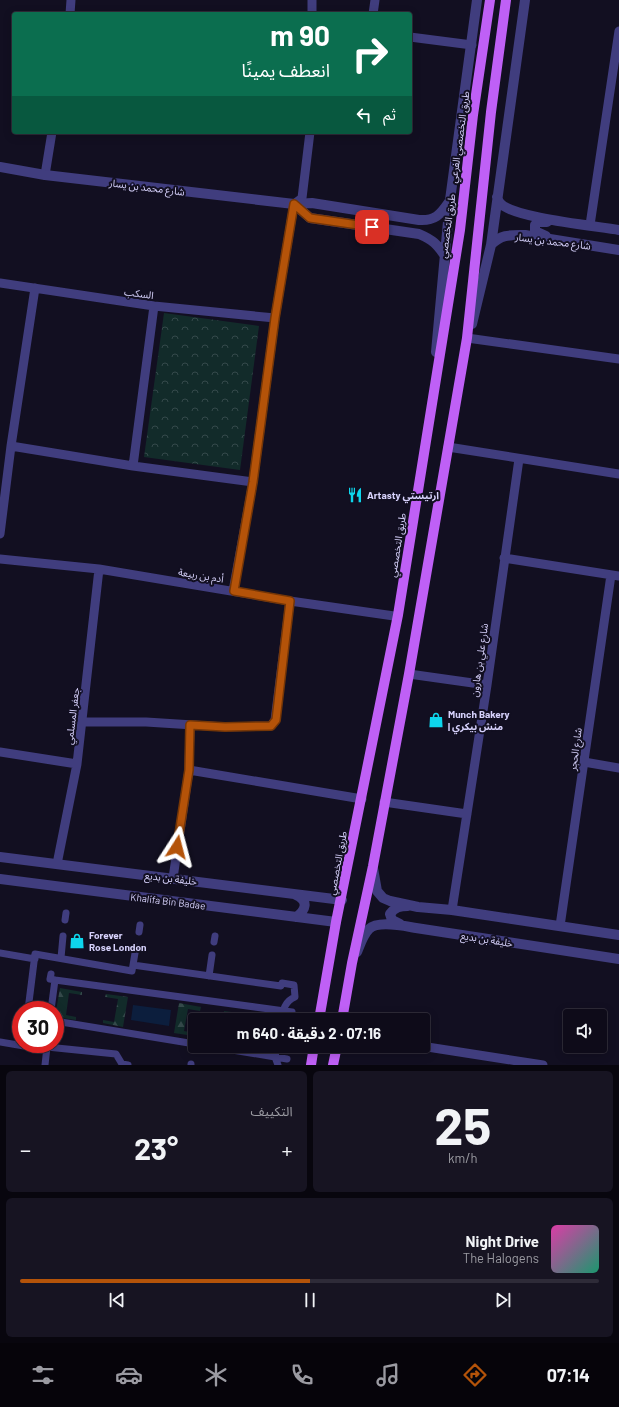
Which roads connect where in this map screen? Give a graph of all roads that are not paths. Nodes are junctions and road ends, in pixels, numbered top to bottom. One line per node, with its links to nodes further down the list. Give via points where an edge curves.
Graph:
1 (71, 0): 8 (street)
2 (312, 0): 9 (street)
3 (375, 0): 10 (street)
4 (478, 0): 13 (street, طريق التخصصي الفرعي)
5 (490, 0): 34 (main road, طريق التخصصي, via 460,230)
6 (506, 0): 32 (main road, via 491,112)
7 (525, 0): 18 (street)
8 (70, 12)
9 (312, 12)
10 (373, 12)
11 (619, 31): 22 (street)
12 (412, 37): 13 (street)
13 (472, 45): 19 (street, طريق التخصصي الفرعي)
14 (52, 134): 17 (street)
15 (310, 134): 20 (street, via 302,198)
16 (0, 167): 17 (street, شارع محمد بن يسار)
17 (45, 175): 20 (street, شارع محمد بن يسار)
18 (497, 197): 21 (street, شارع محمد بن يسار, via 500,204 512,210); 25 (street)
19 (450, 200): 20 (street, شارع محمد بن يسار, via 443,212 428,220 312,203); 27 (street, طريق التخصصي الفرعي)
20 (294, 204): 27 (street, via 310,218 419,234 435,242); 31 (street)
21 (573, 223): 22 (street, شارع محمد بن يسار); 24 (street, via 542,221 535,225 535,230 543,235)
22 (590, 225): 23 (street, شارع محمد بن يسار)
23 (619, 230)
24 (571, 242): 25 (street, شارع محمد بن يسار, via 511,235 498,238); 26 (street, شارع محمد بن يسار)
25 (490, 245): 32 (street)
26 (619, 250)
27 (445, 256): 34 (street, طريق التخصصي الفرعي)
28 (0, 283): 29 (street, السكب)
29 (35, 288): 30 (street, السكب); 35 (street)
30 (154, 306): 31 (street, السكب); 38 (street)
31 (275, 318): 40 (street)
32 (467, 338): 33 (street); 36 (main road)
33 (619, 359)
34 (433, 395): 48 (main road, طريق التخصصي)
35 (11, 446): 38 (street); 41 (street)
36 (448, 447): 37 (street); 49 (main road)
37 (519, 459): 39 (street); 42 (street, شارع علي بن هارون)
38 (133, 466): 40 (street)
39 (619, 474)
40 (253, 482): 46 (street)
41 (0, 534)
42 (504, 558): 45 (street); 50 (street, شارع علي بن هارون)
43 (0, 559): 44 (street, أدم بن ربيعة)
44 (99, 569): 46 (street, أدم بن ربيعة); 51 (street, جعفر المسلمي)
45 (615, 575): 54 (street, شارع الحجر)
46 (234, 591): 47 (street, أدم بن ربيعة)
47 (290, 601): 48 (street, أدم بن ربيعة); 52 (street, via 276,720 271,726)
48 (398, 615): 58 (main road, طريق التخصصي)
49 (409, 674): 50 (street); 59 (main road)
50 (487, 685): 60 (street, شارع علي بن هارون)
51 (82, 722): 52 (street); 55 (street, جعفر المسلمي)
52 (190, 725): 57 (street)
53 (0, 752): 55 (street)
54 (584, 762): 56 (street); 72 (street, شارع الحجر)
55 (77, 764): 62 (street, جعفر المسلمي)
56 (619, 768)
57 (189, 770): 58 (street); 64 (street)
58 (362, 799): 67 (main road, طريق التخصصي)
59 (384, 802): 60 (street); 63 (main road)
60 (467, 814): 69 (street, شارع علي بن هارون)
61 (0, 857): 62 (street, خليفة بن بديع)
62 (57, 864): 64 (street, خليفة بن بديع)
63 (373, 866): 68 (street, via 377,891 383,898); 82 (main road)
64 (172, 878): 66 (street, خليفة بن بديع)
65 (0, 879): 70 (street, Khalifa Bin Badae)
66 (296, 895): 67 (street, خليفة بن بديع); 70 (street, via 301,897 305,908)
67 (342, 900): 71 (main road, طريق التخصصي)
68 (418, 907): 69 (street); 73 (street, via 401,906 393,909 390,914 392,920 403,926)
69 (452, 910): 72 (street)
70 (296, 917): 71 (street, Khalifa Bin Badae)
71 (336, 922): 89 (main road, طريق التخصصي)
72 (560, 926): 74 (street)
73 (416, 928): 81 (street, خليفة بن بديع); 82 (street, خليفة بن بديع, via 376,925 369,929)
74 (619, 935)
75 (63, 936): 79 (street)
76 (136, 947): 83 (street)
77 (0, 953): 80 (street)
78 (212, 955): 84 (street)
79 (56, 958): 80 (street, via 35,954); 83 (street, via 132,971)
80 (34, 959): 85 (street)
81 (619, 960)
82 (352, 963): 90 (main road)
83 (133, 965): 84 (street)
84 (206, 977): 87 (street, via 254,984 281,986 282,982 294,985 295,997 290,999)
85 (29, 1001)
86 (52, 1001): 87 (street, via 53,977 252,1004)
87 (283, 1011): 88 (street)
88 (292, 1012)
89 (320, 1013)
90 (343, 1013)
91 (64, 1023): 94 (street, via 119,1035)
92 (0, 1042): 93 (street)
93 (12, 1044)
94 (188, 1044)
95 (430, 1047): 109 (street)
96 (64, 1049): 105 (street, via 116,1054)
97 (44, 1053): 104 (street)
98 (251, 1053): 102 (street)
99 (276, 1053): 102 (street)
100 (313, 1053): 107 (main road)
101 (335, 1053): 108 (main road)
102 (275, 1057): 103 (street); 106 (street)
103 (287, 1059)
104 (45, 1065)
105 (124, 1065)
106 (278, 1065)
107 (311, 1065)
108 (333, 1065)
109 (543, 1065)

